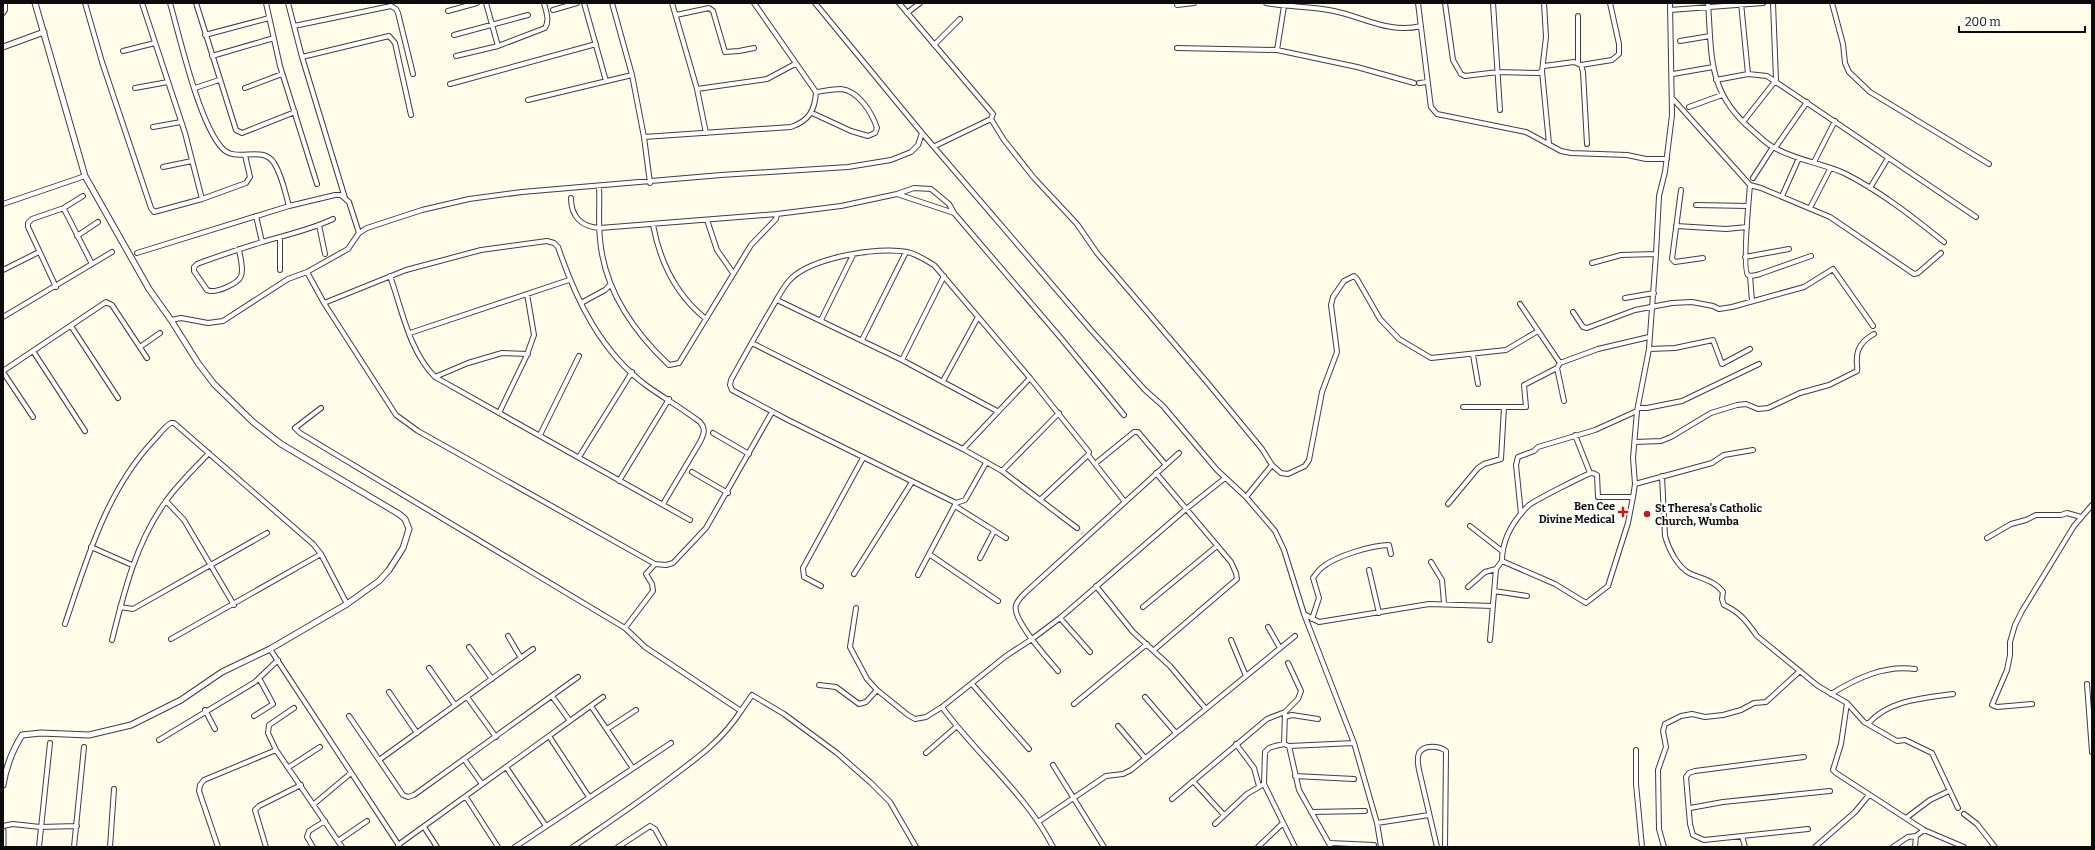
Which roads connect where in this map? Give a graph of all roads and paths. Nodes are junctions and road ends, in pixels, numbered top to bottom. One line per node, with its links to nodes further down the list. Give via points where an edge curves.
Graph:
1 (5, 3): 38 (street)
2 (35, 3): 48 (street)
3 (85, 3): 132 (street, via 151,208 154,212 159,212)
4 (142, 3): 54 (street)
5 (170, 3): 85 (street)
6 (196, 3): 49 (street)
7 (266, 3): 43 (street)
8 (288, 3): 46 (street)
9 (477, 3): 37 (street)
10 (486, 3): 45 (street)
11 (544, 3): 57 (street, via 548,24 545,28)
12 (577, 3): 35 (street)
13 (584, 3): 55 (street)
14 (612, 3): 76 (street)
15 (672, 3): 41 (street)
16 (754, 3): 66 (street)
17 (815, 3): 104 (street)
18 (899, 3): 39 (street)
19 (920, 3): 39 (street)
20 (1194, 3): 32 (street)
21 (1266, 3): 34 (street)
22 (1418, 3): 47 (street)
23 (1445, 3): 71 (street, via 1453,60 1459,72 1465,76)
24 (1493, 3): 71 (street)
25 (1544, 3): 68 (street)
26 (1610, 3): 67 (street, via 1619,54 1612,60)
27 (1670, 3): 36 (street)
28 (1763, 3): 31 (street)
29 (1773, 3): 79 (street)
30 (1832, 3): 116 (street, via 1849,72 1870,92)
31 (1741, 4): 33 (street); 75 (street)
32 (1177, 5)
33 (1708, 5): 36 (street); 51 (street)
34 (1284, 6): 47 (street, via 1335,11 1390,28); 61 (street)
35 (553, 10)
36 (1670, 10): 74 (street)
37 (448, 11)
38 (3, 13)
39 (907, 13): 56 (street)
40 (528, 15): 45 (street)
41 (676, 15): 59 (street, via 709,8 713,11 725,52); 87 (street)
42 (1578, 16): 67 (street)
43 (269, 18): 49 (street); 52 (street)
44 (960, 18): 56 (street)
45 (492, 25): 50 (street); 57 (street)
46 (294, 26): 65 (street); 73 (street, via 390,6 398,13)
47 (1421, 26): 82 (street)
48 (44, 32): 58 (street); 119 (street)
49 (205, 35): 63 (street)
50 (454, 35)
51 (1710, 36): 53 (street); 69 (street)
52 (274, 38): 63 (street); 72 (street)
53 (1680, 41)
54 (155, 43): 62 (street); 81 (street)
55 (596, 44): 80 (street); 83 (street)
56 (934, 45): 98 (street, via 992,111)
57 (498, 46): 64 (street)
58 (3, 47)
59 (754, 48)
60 (1177, 48): 61 (street)
61 (1277, 50): 82 (street, via 1416,83)
62 (123, 51)
63 (212, 56): 77 (street)
64 (456, 56)
65 (302, 57): 97 (street, via 389,36 395,43); 130 (street)
66 (795, 64): 87 (street, via 767,79); 88 (street)
67 (1580, 64): 68 (street); 107 (street, via 1583,72)
68 (1544, 66): 70 (street)
69 (1713, 67): 74 (street); 78 (street)
70 (1542, 71): 71 (street); 106 (street)
71 (1498, 72): 94 (street)
72 (282, 74): 86 (street); 95 (street)
73 (413, 74)
74 (1673, 74): 90 (street)
75 (1748, 74): 78 (street); 79 (street, via 1767,76)
76 (632, 75): 80 (street); 105 (street)
77 (219, 80): 85 (street); 95 (street, via 238,132 242,133)
78 (1716, 80): 89 (street)
79 (1776, 80): 92 (street); 101 (street)
80 (606, 81): 91 (street)
81 (168, 82): 84 (street); 100 (street)
82 (1427, 82): 106 (street, via 1431,107 1437,114 1526,132)
83 (450, 84)
84 (135, 88)
85 (195, 88): 110 (street, via 213,137 223,150 233,155)
86 (245, 88)
87 (697, 89): 103 (street)
88 (816, 92): 96 (street); 96 (street, via 841,89 849,91 864,104 877,128 875,133 868,136 851,132)
89 (1722, 95): 93 (street); 101 (street)
90 (1673, 99): 113 (street); 123 (street)
91 (528, 100)
92 (1807, 102): 99 (street); 109 (street)
93 (1689, 107)
94 (1500, 110)
95 (295, 112): 122 (street)
96 (812, 113): 103 (street, via 805,121 791,127)
97 (411, 115)
98 (992, 118): 108 (street); 251 (street, via 1004,140 1034,178 1077,224 1097,253 1206,381 1262,449)
99 (1835, 121): 112 (street); 115 (street)
100 (181, 122): 102 (street); 114 (street)
101 (1743, 122): 109 (street)
102 (153, 127)
103 (706, 133): 105 (street)
104 (922, 133): 108 (street); 121 (street, via 918,145 911,152 872,164)
105 (644, 137): 121 (street)
106 (1549, 144): 113 (street, via 1571,153)
107 (1587, 144)
108 (935, 146): 257 (street, via 1091,330 1145,390 1163,406)
109 (1774, 148): 111 (street); 120 (street)
110 (245, 154): 132 (street, via 250,177 246,183); 135 (street, via 261,154 274,162)
111 (1800, 158): 115 (street); 129 (street)
112 (1888, 158): 125 (street); 142 (street)
113 (1667, 159): 164 (street, via 1659,196)
114 (192, 160): 117 (street); 132 (street)
115 (1814, 162): 118 (street)
116 (1989, 164)
117 (163, 167)
118 (1830, 169): 125 (street); 137 (street)
119 (85, 176): 133 (street); 194 (street, via 149,289)
120 (1753, 178)
121 (650, 182): 124 (street)
122 (317, 184)
123 (1750, 185): 129 (street); 136 (street)
124 (599, 186): 150 (street); 151 (street, via 469,199 380,223)
125 (1870, 188): 155 (street)
126 (1681, 190): 148 (street)
127 (897, 194): 139 (street); 139 (street, via 914,188 931,189); 140 (street, via 841,206)
128 (83, 196): 138 (street)
129 (1782, 196): 137 (street)
130 (346, 198): 135 (street, via 335,195); 151 (street)
131 (571, 198): 150 (street, via 571,210 580,221 590,228)
132 (202, 199)
133 (3, 204)
134 (1696, 205): 136 (street)
135 (289, 206): 141 (street)
136 (1748, 206): 149 (street)
137 (1810, 208): 162 (street, via 1830,217 1914,274)
138 (62, 209): 152 (street); 158 (street, via 32,219 28,223)
139 (954, 213): 233 (street)
140 (777, 214): 144 (street); 174 (street, via 776,220 751,245)
141 (256, 216): 154 (street); 161 (street)
142 (1976, 217)
143 (333, 218): 146 (street)
144 (707, 220): 147 (street); 174 (street, via 717,250)
145 (98, 222): 152 (street)
146 (319, 225): 153 (street); 163 (street)
147 (653, 225): 150 (street); 193 (street, via 658,248 670,276 689,304)
148 (1676, 226): 149 (street, via 1726,229); 168 (street, via 1674,261)
149 (1747, 227): 167 (street)
150 (600, 228): 179 (street, via 603,260)
151 (359, 233): 173 (street, via 348,249)
152 (77, 236): 170 (street)
153 (280, 237): 154 (street); 172 (street)
154 (262, 242): 157 (street)
155 (1944, 242)
156 (1789, 249): 167 (street)
157 (239, 250): 157 (street, via 242,274 240,278 215,291 207,290 194,271 196,264)
158 (39, 252): 171 (street); 180 (street)
159 (112, 252): 170 (street)
160 (906, 252): 165 (street, via 892,250); 176 (street, via 918,255 934,265); 203 (street)
161 (137, 253)
162 (1941, 253)
163 (325, 254)
164 (1656, 254): 169 (street, via 1621,255); 181 (street)
165 (852, 255): 184 (street, via 814,264 801,271 788,281); 195 (street)
166 (1811, 256): 177 (street)
167 (1746, 257): 177 (street, via 1746,272)
168 (1703, 258)
169 (1592, 263)
170 (92, 264): 180 (street)
171 (3, 269)
172 (280, 270)
173 (307, 272): 186 (street); 194 (street, via 288,279 223,320 208,323 181,318)
174 (733, 273): 193 (street)
175 (390, 276): 178 (street, via 481,250 547,241 554,242 558,247); 186 (street); 200 (street)
176 (944, 276): 191 (street); 213 (street)
177 (1750, 276): 185 (street)
178 (569, 280): 182 (street); 187 (street)
179 (610, 285): 187 (street); 193 (street, via 645,342 668,365 679,363)
180 (56, 287): 192 (street)
181 (1654, 292): 183 (street); 189 (street)
182 (527, 294): 200 (street); 209 (street, via 534,335)
183 (1625, 298)
184 (777, 300): 195 (street); 204 (street)
185 (1752, 301): 189 (street, via 1721,309 1687,302); 197 (street, via 1804,287 1833,268)
186 (324, 303): 290 (street, via 396,415 418,431)
187 (581, 303): 217 (street, via 601,339)
188 (1520, 304): 198 (street)
189 (1653, 307): 190 (street, via 1622,314 1587,328 1583,327); 202 (street)
190 (1573, 312)
191 (978, 316): 219 (street); 220 (street)
192 (3, 317)
193 (706, 319)
194 (171, 320): 304 (street, via 204,372 253,422 282,444 405,519 408,537 389,570 366,592)
195 (821, 320): 203 (street)
196 (71, 326): 205 (street, via 109,302); 208 (street); 222 (street)
197 (1873, 326)
198 (1538, 331): 210 (street, via 1506,350); 215 (street)
199 (160, 333): 205 (street)
200 (410, 333): 218 (street, via 424,366)
201 (1874, 334): 239 (street, via 1866,338 1859,350 1857,371 1829,385 1800,393 1768,408 1737,405 1712,413 1666,439)
202 (1649, 337): 206 (street); 215 (street, via 1598,349)
203 (862, 340): 213 (street)
204 (752, 343): 231 (street, via 730,385 732,390); 240 (street)
205 (140, 347): 212 (street)
206 (1649, 349): 207 (street, via 1675,348 1713,340 1722,364); 228 (street)
207 (1750, 349)
208 (33, 351): 216 (street); 235 (street)
209 (528, 354): 218 (street, via 502,353); 230 (street)
210 (1473, 354): 221 (street); 251 (street, via 1431,358 1407,346 1380,319 1357,279 1354,276 1349,277 1337,288 1331,305 1337,352 1322,392 1309,460 1305,466 1288,474 1281,473)
211 (579, 356): 237 (street)
212 (147, 358)
213 (902, 360): 220 (street)
214 (1759, 364): 228 (street, via 1682,401)
215 (1558, 365): 224 (street); 226 (street, via 1524,385 1526,406)
216 (3, 371): 234 (street)
217 (632, 372): 223 (street); 246 (street)
218 (434, 377): 230 (street)
219 (1030, 378): 229 (street); 232 (street)
220 (943, 381): 229 (street)
221 (1478, 384)
222 (118, 398)
223 (669, 400): 258 (street); 267 (street, via 700,422 704,426 704,433)
224 (1564, 401)
225 (1463, 407): 226 (street)
226 (1504, 407): 268 (street, via 1501,459 1478,468)
227 (321, 408): 316 (street, via 295,428)
228 (1638, 410): 238 (street, via 1595,430); 239 (street)
229 (997, 411): 240 (street)
230 (499, 412): 237 (street)
231 (772, 412): 244 (street); 247 (street)
232 (1059, 413): 245 (street, via 1089,452); 252 (street)
233 (1124, 415)
234 (33, 417)
235 (85, 431)
236 (712, 433): 244 (street)
237 (540, 435): 246 (street)
238 (1575, 435): 254 (street); 272 (street, via 1538,447 1518,457 1516,465)
239 (1635, 442): 260 (street)
240 (963, 449): 248 (street)
241 (1753, 450): 256 (street, via 1724,455 1712,463)
242 (209, 453): 265 (street); 282 (street, via 174,423 168,425 129,470 107,510); 284 (street, via 313,544)
243 (1180, 453): 250 (street)
244 (749, 454): 261 (street)
245 (1088, 455): 249 (street); 264 (street)
246 (579, 457): 258 (street)
247 (863, 458): 259 (street); 297 (street, via 803,568 804,577)
248 (986, 463): 252 (street); 269 (street, via 965,500)
249 (1096, 463): 250 (street, via 1134,432 1138,432); 266 (street)
250 (1165, 464): 255 (street)
251 (1272, 465): 262 (street)
252 (1002, 471): 264 (street)
253 (692, 472): 261 (street)
254 (1590, 473): 263 (street, via 1597,475 1598,497); 272 (street, via 1529,504)
255 (1156, 474): 266 (street); 271 (street)
256 (1662, 476): 260 (street); 337 (street, via 1666,536 1676,559 1689,573 1721,589 1724,605 1740,614 1753,627 1757,636)
257 (1225, 478): 262 (street); 271 (street)
258 (620, 481): 267 (street)
259 (912, 482): 269 (street); 295 (street)
260 (1635, 484): 263 (street)
261 (728, 492): 290 (street, via 706,528 673,563)
262 (1246, 497): 311 (street, via 1280,539)
263 (1633, 497): 288 (street, via 1628,523 1608,586 1586,603 1555,584)
264 (1041, 499): 276 (street)
265 (166, 501): 291 (street); 292 (street, via 184,520)
266 (1125, 502): 321 (street, via 1085,535 1016,604 1016,612)
267 (663, 504): 274 (street)
268 (1448, 504)
269 (955, 505): 277 (street); 285 (street)
270 (2092, 505): 273 (street)
271 (1186, 509): 281 (street); 298 (street)
272 (1521, 514): 283 (street, via 1507,534)
273 (2081, 517): 280 (street, via 2067,513 2036,515 2011,524); 355 (street, via 2015,625 2007,670 1992,705 1997,707)
274 (690, 520)
275 (1470, 526): 283 (street)
276 (1077, 528)
277 (994, 530): 279 (street); 287 (street)
278 (267, 533): 292 (street)
279 (1006, 538)
280 (1987, 538)
281 (1217, 546): 308 (street); 329 (street, via 1231,562 1237,579)
282 (91, 547): 291 (street); 314 (street)
283 (1502, 551): 288 (street)
284 (321, 554): 304 (street); 305 (street)
285 (929, 554): 296 (street); 302 (street)
286 (1391, 554): 313 (street, via 1389,545 1377,547 1322,567 1313,578 1319,598)
287 (980, 558)
288 (1502, 561): 293 (street)
289 (1431, 562): 303 (street, via 1442,580)
290 (655, 564): 316 (street, via 646,574 653,591)
291 (132, 565): 306 (street)
292 (211, 565): 305 (street); 306 (street, via 134,609)
293 (1496, 569): 299 (street, via 1485,572); 300 (street)
294 (1369, 570): 310 (street)
295 (854, 574)
296 (918, 575)
297 (821, 586)
298 (1096, 586): 312 (street); 324 (street, via 1133,632)
299 (1468, 587)
300 (1494, 591): 301 (street); 307 (street)
301 (1527, 596)
302 (998, 601)
303 (1444, 603): 307 (street); 310 (street)
304 (347, 604): 327 (street)
305 (234, 605): 319 (street)
306 (120, 606): 320 (street)
307 (1493, 606): 323 (street)
308 (1143, 607)
309 (856, 608): 345 (street, via 850,647 867,679)
310 (1379, 613): 313 (street, via 1324,621)
311 (1304, 614): 313 (street); 382 (street)
312 (1060, 618): 321 (street); 330 (street)
313 (1312, 619)
314 (65, 624)
315 (1268, 627): 326 (street)
316 (625, 628): 363 (street, via 645,647)
317 (508, 636): 331 (street)
318 (1295, 636): 326 (street)
319 (171, 639)
320 (112, 640)
321 (1032, 640): 336 (street); 342 (street, via 1006,656)
322 (1231, 640): 338 (street)
323 (1490, 640)
324 (1147, 644): 329 (street); 354 (street)
325 (469, 647): 341 (street)
326 (1280, 648): 338 (street)
327 (270, 649): 332 (street); 407 (street, via 222,672 181,700 131,725 89,735 22,735 14,747)
328 (533, 649): 331 (street)
329 (1154, 650): 360 (street)
330 (1090, 652)
331 (521, 658): 341 (street)
332 (278, 660): 340 (street); 401 (street)
333 (1288, 663): 364 (street, via 1301,691 1298,699)
334 (429, 668): 356 (street)
335 (1915, 669): 347 (street, via 1901,667 1876,672)
336 (1058, 671)
337 (1800, 671): 347 (street); 471 (street, via 1766,702 1754,703 1723,716 1705,718 1692,714 1665,724 1663,731 1666,747 1658,770 1658,829)
338 (1246, 676): 360 (street)
339 (578, 677): 349 (street)
340 (258, 678): 361 (street); 365 (street, via 273,704)
341 (492, 679): 350 (street)
342 (972, 684): 359 (street); 388 (street)
343 (2087, 684): 368 (street)
344 (819, 685): 345 (street, via 836,687 860,704 866,702)
345 (877, 690): 359 (street, via 915,718 926,717)
346 (389, 692): 375 (street)
347 (1831, 694): 353 (street)
348 (1953, 694): 370 (street, via 1901,703 1880,712)
349 (552, 696): 369 (street); 378 (street)
350 (467, 697): 356 (street); 378 (street)
351 (603, 697): 357 (street)
352 (1145, 697): 376 (street)
353 (1848, 703): 370 (street, via 1856,715); 413 (street, via 1834,770)
354 (1074, 704)
355 (2032, 704)
356 (454, 705): 375 (street)
357 (591, 706): 369 (street); 374 (street)
358 (294, 708): 389 (street, via 268,728)
359 (942, 708): 372 (street)
360 (1205, 708): 376 (street)
361 (206, 710): 373 (street); 379 (street)
362 (636, 710): 374 (street)
363 (741, 711): 459 (street, via 730,729 714,745); 462 (street, via 752,695 757,697 837,753 890,802)
364 (1285, 714): 367 (street); 383 (street, via 1267,719); 384 (street)
365 (254, 716)
366 (349, 716): 396 (street)
367 (1318, 719)
368 (2091, 720): 391 (street)
369 (570, 722): 377 (street)
370 (1868, 724): 412 (street, via 1897,740 1905,740 1932,753)
371 (1118, 726): 394 (street)
372 (956, 727): 392 (street); 429 (street)
373 (215, 729)
374 (607, 729): 400 (street)
375 (417, 733): 396 (street)
376 (1176, 733): 394 (street)
377 (549, 736): 399 (street); 415 (street)
378 (496, 737): 395 (street)
379 (159, 740)
380 (671, 742): 400 (street)
381 (50, 743): 437 (street)
382 (1354, 743): 385 (street); 431 (street)
383 (1236, 744): 404 (street); 409 (street, via 1254,768)
384 (1284, 744): 385 (street); 406 (street, via 1269,748 1265,752)
385 (1289, 746): 402 (street)
386 (84, 747): 434 (street)
387 (320, 747): 398 (street)
388 (1029, 749)
389 (276, 750): 398 (street); 452 (street, via 204,780 200,785)
390 (1636, 750): 470 (street, via 1636,784)
391 (2092, 752)
392 (926, 753)
393 (1804, 757): 419 (street, via 1689,773 1686,777)
394 (1145, 758): 416 (street, via 1123,774 1106,776)
395 (464, 759): 396 (street, via 408,797 403,795); 405 (street)
396 (379, 760)
397 (1053, 765): 416 (street)
398 (288, 767): 408 (street)
399 (506, 767): 405 (street); 436 (street)
400 (632, 767): 415 (street)
401 (351, 773): 418 (street); 447 (street)
402 (1295, 776): 403 (street); 422 (street, via 1299,790)
403 (1354, 779)
404 (1193, 781): 417 (street); 424 (street)
405 (482, 784): 414 (street)
406 (1264, 784): 409 (street); 430 (street)
407 (3, 785)
408 (301, 785): 418 (street); 453 (street, via 255,810)
409 (1259, 786): 424 (street)
410 (114, 789): 451 (street)
411 (1830, 791): 419 (street)
412 (1949, 791): 420 (street); 426 (street, via 1930,800)
413 (1869, 795): 426 (street); 448 (street, via 1855,812)
414 (466, 797): 435 (street); 457 (street)
415 (589, 797): 436 (street)
416 (1074, 799): 429 (street); 464 (street)
417 (1172, 799)
418 (314, 804): 427 (street)
419 (1690, 808): 441 (street, via 1693,836 1704,840)
420 (1958, 808)
421 (1365, 811): 422 (street)
422 (1311, 812): 445 (street)
423 (1964, 814): 476 (street, via 1977,824)
424 (1224, 815): 432 (street)
425 (1429, 815): 431 (street); 468 (street); 469 (street, via 1418,758 1421,751 1426,748 1440,747 1446,751)
426 (1906, 818): 439 (street)
427 (325, 821): 443 (street); 454 (street, via 309,831 307,837)
428 (367, 821): 443 (street)
429 (1038, 822): 463 (street)
430 (1283, 823): 465 (street); 466 (street)
431 (1377, 823): 467 (street)
432 (1215, 824)
433 (3, 826): 437 (street, via 13,824)
434 (77, 826): 437 (street); 450 (street)
435 (424, 826): 447 (street); 456 (street)
436 (546, 826): 458 (street)
437 (40, 827): 449 (street)
438 (1808, 828): 441 (street)
439 (1924, 830): 442 (street); 475 (street)
440 (3, 831): 444 (street)
441 (1742, 836): 472 (street)
442 (1916, 836): 473 (street, via 1908,837); 474 (street)
443 (338, 840): 455 (street)
444 (3, 844)
445 (1331, 845): 446 (street)
446 (1374, 845)
447 (399, 846)
448 (1815, 846)
449 (39, 847)
450 (74, 847)
451 (110, 847)
452 (218, 847)
453 (266, 847)
454 (313, 847)
455 (342, 847)
456 (437, 847)
457 (498, 847)
458 (515, 847)
459 (573, 847)
460 (618, 847): 461 (street, via 650,826 655,829)
461 (665, 847)
462 (916, 847)
463 (1053, 847)
464 (1104, 847)
465 (1258, 847)
466 (1295, 847)
467 (1381, 847)
468 (1437, 847)
469 (1445, 847)
470 (1642, 847)
471 (1664, 847)
472 (1745, 847)
473 (1893, 847)
474 (1915, 847)
475 (1964, 847)
476 (1995, 847)

